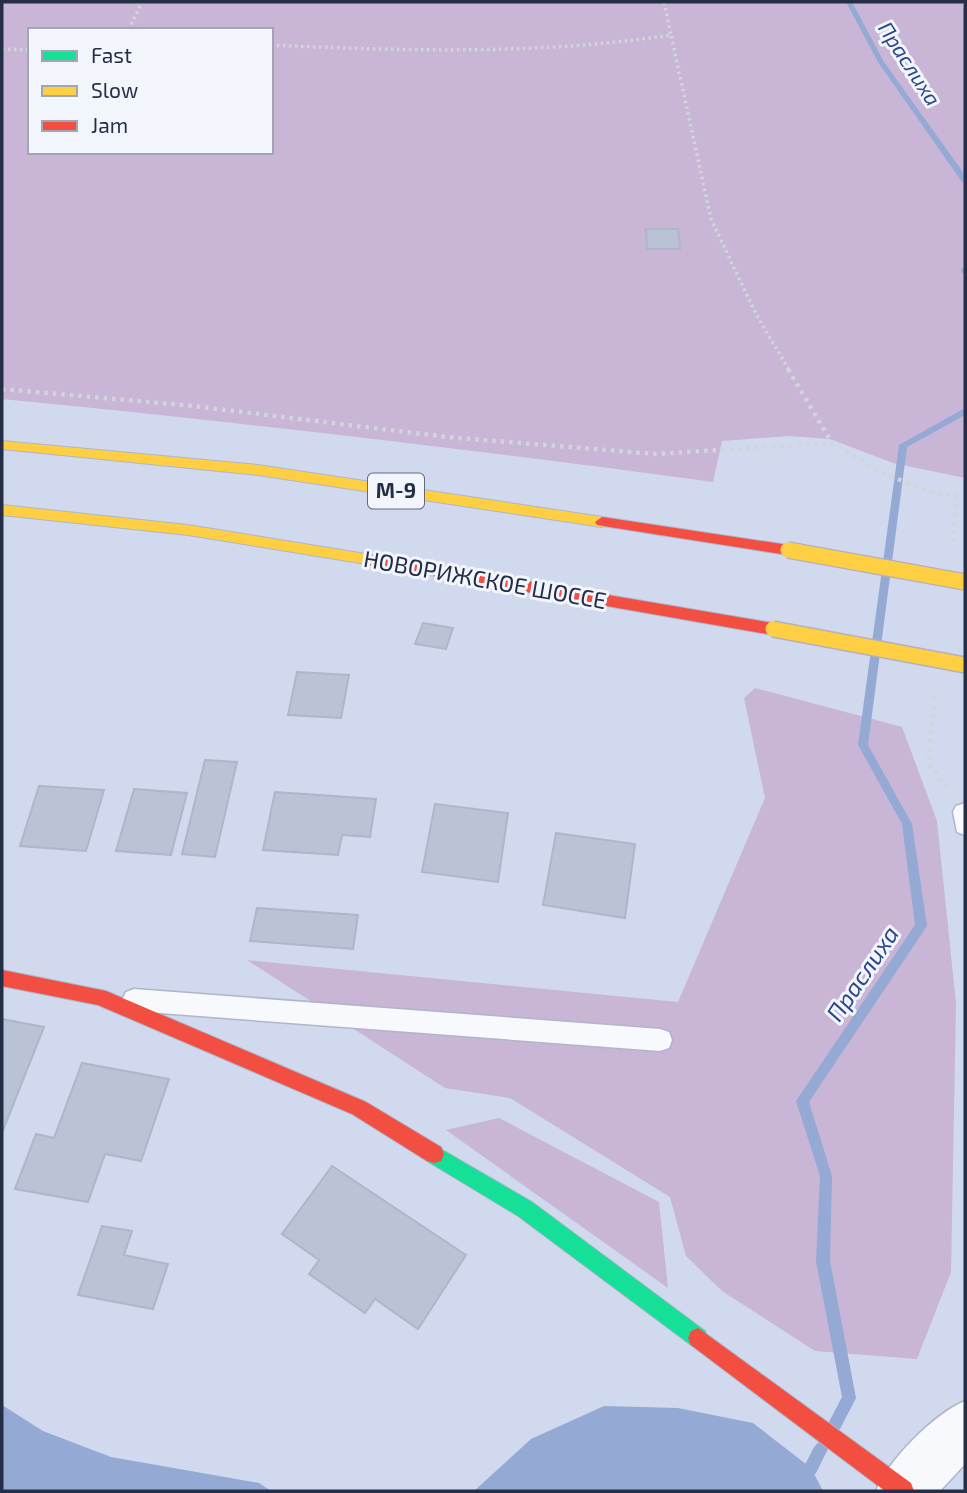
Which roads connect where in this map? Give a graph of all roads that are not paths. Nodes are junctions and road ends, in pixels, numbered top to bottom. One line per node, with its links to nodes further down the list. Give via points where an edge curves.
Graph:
1 (2, 445): 3 (main road, М-9, bridge, via 258,470 788,550)
2 (2, 510): 4 (main road, НОВОРИЖСКОЕ ШОССЕ, bridge, via 293,546)
3 (965, 582)
4 (965, 665)
5 (2, 978): 6 (main road)
6 (100, 998): 7 (lane); 9 (main road, via 359,1108 525,1209)
7 (660, 1040)
8 (965, 1427): 9 (street)
9 (903, 1491)

